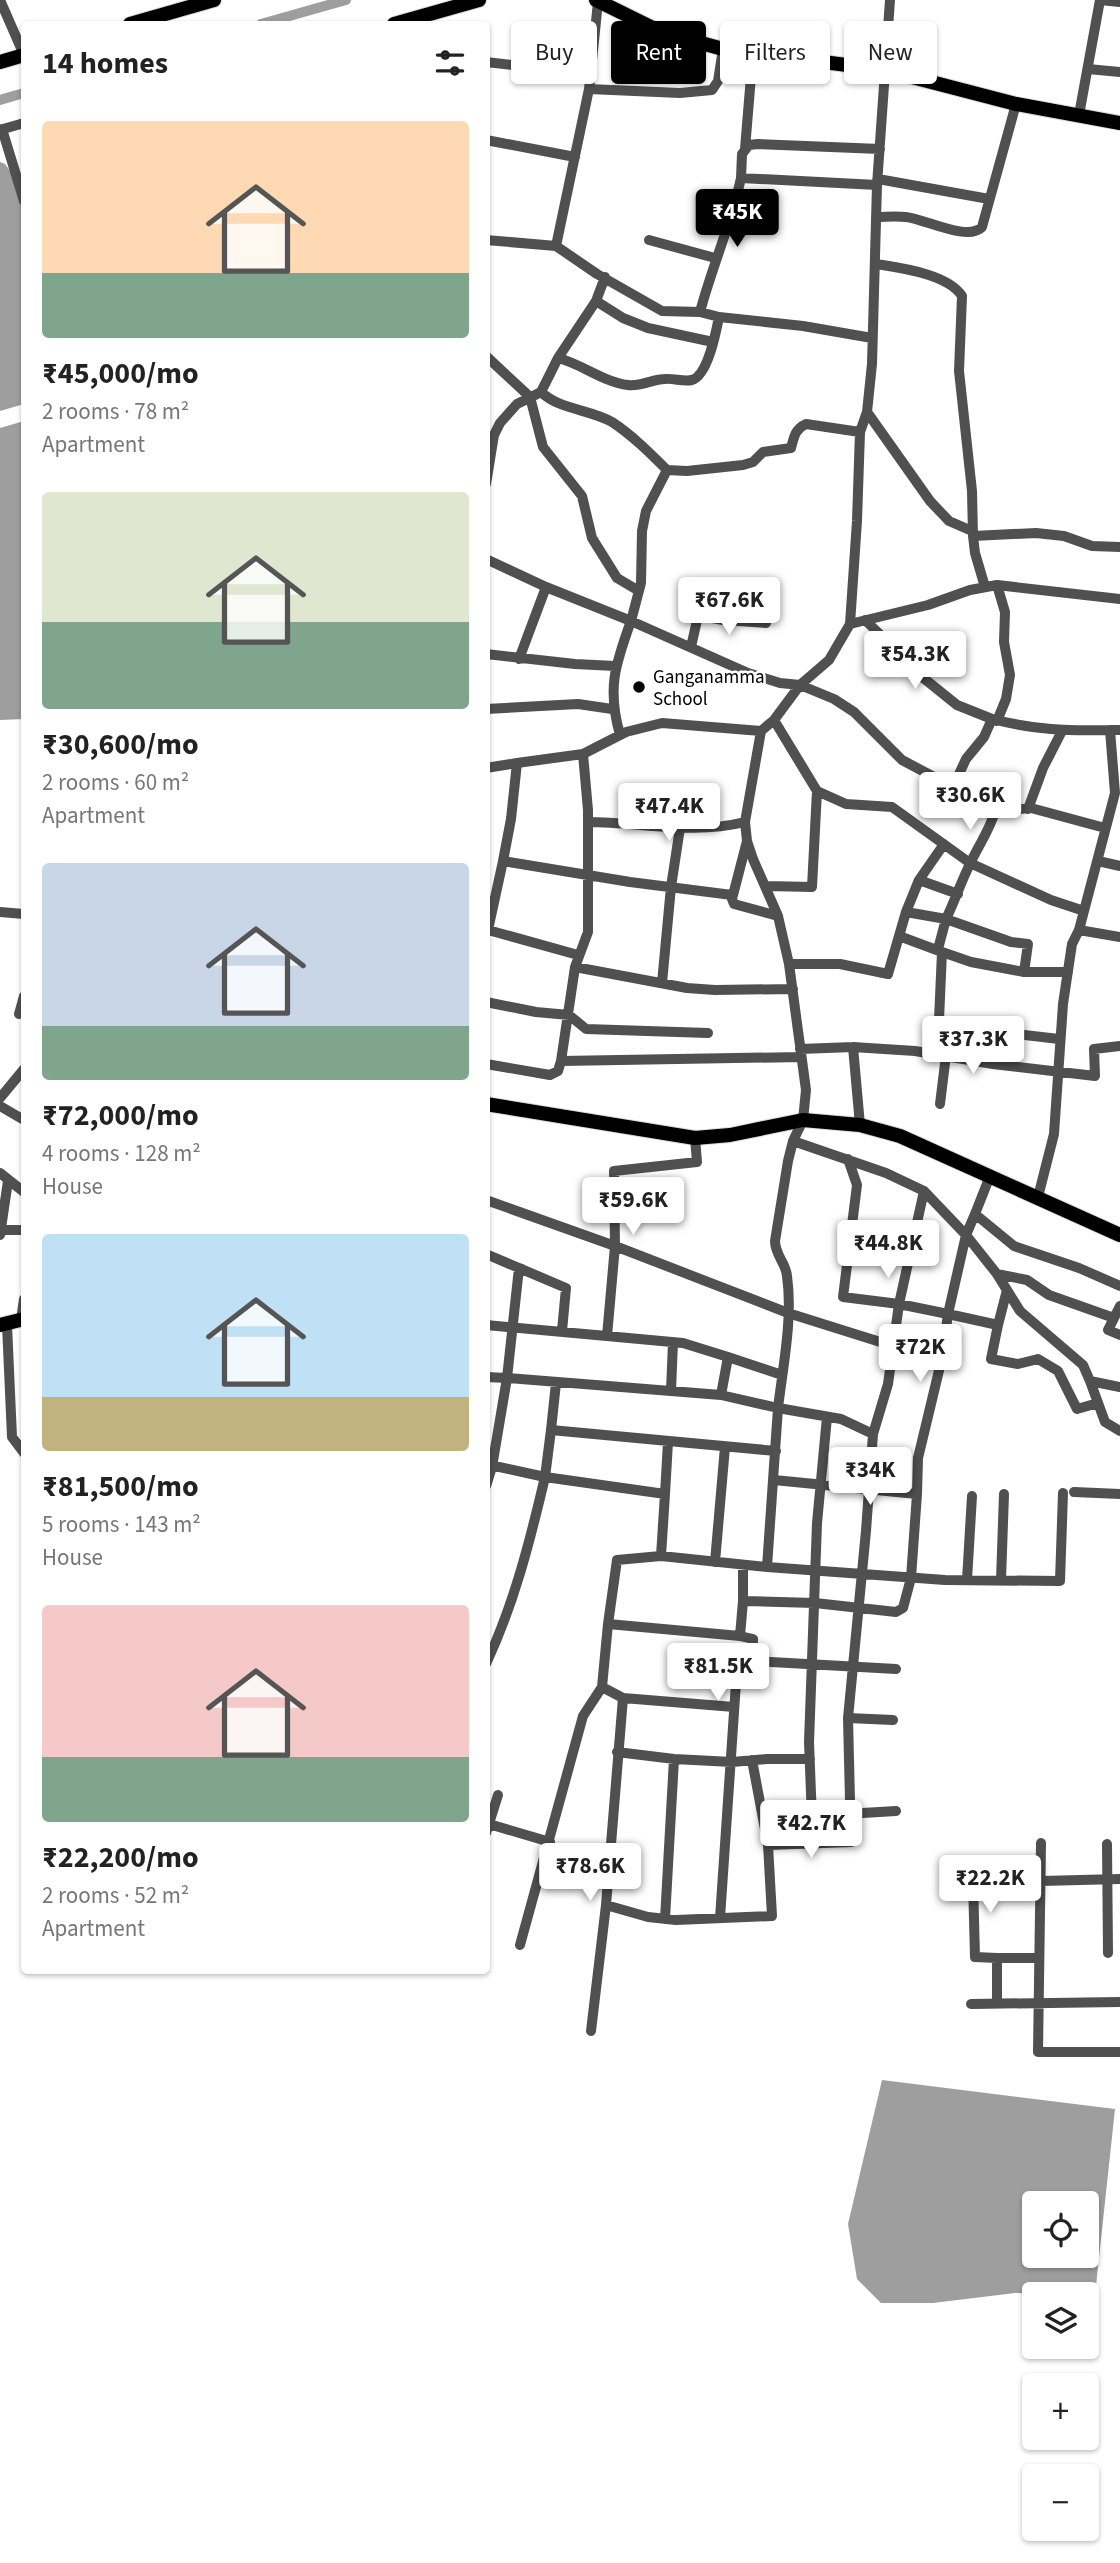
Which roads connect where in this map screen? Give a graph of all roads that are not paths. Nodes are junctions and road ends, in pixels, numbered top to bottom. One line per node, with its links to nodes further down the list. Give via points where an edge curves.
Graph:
1 (0, 0): 12 (street)
2 (214, 0): 8 (main road)
3 (478, 0): 9 (main road)
4 (890, 0): 11 (street)
5 (1100, 0): 7 (street); 19 (street)
6 (597, 1): 10 (street); 13 (main road, via 661,32)
7 (1120, 2)
8 (140, 21)
9 (403, 21)
10 (595, 21)
11 (888, 21)
12 (21, 48)
13 (720, 48)
14 (21, 56): 15 (main road)
15 (0, 62)
16 (490, 62): 17 (street)
17 (511, 65)
18 (720, 68): 25 (street, via 712,90)
19 (1088, 69): 20 (street); 27 (street)
20 (1120, 72)
21 (937, 83): 26 (main road)
22 (589, 84): 25 (street)
23 (750, 84): 32 (street)
24 (884, 84): 33 (street)
25 (589, 89): 34 (street)
26 (1016, 104): 27 (main road); 38 (street)
27 (1079, 115): 28 (main road)
28 (1120, 123)
29 (21, 124): 30 (street)
30 (1, 130): 37 (street)
31 (490, 141): 34 (street)
32 (745, 149): 33 (street, via 758,144); 35 (street)
33 (880, 149): 36 (street)
34 (575, 157): 42 (street)
35 (741, 178): 36 (street); 43 (street, via 733,216)
36 (878, 182): 38 (street); 39 (street)
37 (21, 192)
38 (989, 199): 39 (street, via 978,232 906,217)
39 (877, 217): 44 (street)
40 (490, 240): 42 (street)
41 (649, 240): 43 (street)
42 (556, 246): 45 (street)
43 (715, 258): 47 (street)
44 (876, 264): 49 (street); 59 (street, via 947,283 957,287 962,296 959,371)
45 (605, 278): 46 (street); 47 (street, via 662,312)
46 (596, 301): 50 (street, via 648,328); 51 (street)
47 (700, 312): 48 (street)
48 (719, 317): 49 (street); 50 (street)
49 (872, 338): 55 (street)
50 (713, 342): 51 (street, via 704,368 690,380 627,385)
51 (558, 358): 53 (street)
52 (490, 360): 54 (street)
53 (541, 391): 54 (street); 58 (street, via 551,402 612,422)
54 (530, 397): 57 (street, via 500,423); 66 (street, via 542,447 582,496 592,538 617,578)
55 (867, 412): 56 (street); 59 (street, via 930,500 949,521)
56 (860, 432): 58 (street, via 806,424 795,433 791,448 763,452 743,466); 72 (street)
57 (490, 466)
58 (667, 470): 66 (street, via 646,511)
59 (972, 533): 60 (street, via 1036,533 1064,536 1092,547); 65 (street)
60 (1120, 547)
61 (490, 561): 64 (street)
62 (705, 585): 68 (street)
63 (997, 585): 65 (street); 67 (street); 81 (street, via 1005,612 1010,675 1006,699)
64 (546, 587): 70 (street); 75 (street)
65 (985, 587): 69 (street)
66 (639, 591): 70 (street)
67 (1120, 599)
68 (697, 615): 71 (street); 73 (street)
69 (865, 620): 72 (street); 81 (street, via 906,664 957,705)
70 (631, 621): 73 (street); 76 (street)
71 (766, 623)
72 (850, 624): 77 (street, via 829,660)
73 (691, 647): 77 (street, via 748,673)
74 (490, 655): 75 (street)
75 (519, 659): 76 (street)
76 (615, 666): 79 (street)
77 (800, 685): 80 (street); 89 (street, via 854,712 902,760)
78 (490, 709): 79 (street, via 578,704)
79 (612, 709): 85 (street)
80 (774, 720): 83 (street); 90 (street)
81 (995, 720): 84 (street); 89 (street, via 966,759)
82 (1115, 730): 84 (street); 91 (street)
83 (761, 731): 85 (street, via 662,723); 95 (street)
84 (1062, 731): 92 (street)
85 (620, 735): 86 (street)
86 (583, 754): 87 (street); 94 (street)
87 (517, 763): 88 (street); 101 (street)
88 (490, 767)
89 (953, 787): 93 (street)
90 (817, 791): 99 (street, via 846,804 892,807); 106 (street, via 812,887)
91 (1117, 797): 97 (street)
92 (1028, 808): 93 (street); 97 (street)
93 (995, 811): 102 (street)
94 (588, 822): 96 (street); 104 (street)
95 (745, 822): 96 (street); 98 (street)
96 (680, 828): 107 (street)
97 (1105, 828): 100 (street)
98 (747, 841): 106 (street); 109 (street)
99 (944, 844): 102 (street); 105 (street)
100 (1098, 861): 103 (street); 110 (street)
101 (503, 862): 104 (street); 116 (street)
102 (970, 863): 108 (street); 110 (street)
103 (1120, 866)
104 (589, 876): 107 (street); 122 (street, via 587,932)
105 (919, 880): 108 (street); 112 (street)
106 (766, 886): 114 (street)
107 (671, 887): 109 (street); 127 (street)
108 (958, 894): 115 (street)
109 (732, 895): 114 (street, via 740,908)
110 (1084, 911): 117 (street)
111 (0, 912): 113 (street)
112 (906, 912): 115 (street); 119 (street)
113 (21, 915)
114 (778, 916): 123 (street)
115 (946, 919): 121 (street); 125 (street, via 1028,944)
116 (490, 920)
117 (1079, 930): 120 (street); 126 (street)
118 (490, 934): 122 (street)
119 (899, 936): 121 (street); 123 (street, via 888,974 840,964)
120 (1120, 937)
121 (940, 951): 125 (street); 133 (street)
122 (578, 955): 124 (street)
123 (789, 964): 128 (street)
124 (575, 967): 127 (street); 132 (street)
125 (1024, 972): 126 (street)
126 (1068, 972): 135 (street)
127 (662, 983): 128 (street, via 715,990)
128 (793, 989): 138 (street)
129 (490, 1003): 132 (street)
130 (21, 1007): 131 (street)
131 (19, 1014)
132 (569, 1015): 134 (street, via 586,1029); 141 (street)
133 (939, 1020): 135 (street); 139 (street)
134 (708, 1032)
135 (1059, 1039): 143 (street)
136 (1120, 1046): 143 (street, via 1094,1049 1095,1076)
137 (853, 1047): 138 (street); 139 (street); 151 (street)
138 (800, 1053): 141 (street); 150 (street, via 806,1090)
139 (933, 1054): 140 (street)
140 (946, 1055): 143 (street); 146 (street)
141 (561, 1061): 142 (street, via 558,1071 550,1075)
142 (490, 1065)
143 (1058, 1071): 159 (street, via 1054,1134)
144 (21, 1073): 145 (street)
145 (0, 1098)
146 (940, 1104)
147 (490, 1105): 152 (main road)
148 (0, 1106): 149 (street)
149 (21, 1118)
150 (803, 1120): 151 (main road); 152 (main road); 153 (street)
151 (860, 1125): 155 (main road, via 900,1136)
152 (695, 1138): 166 (street, via 698,1162 614,1171)
153 (793, 1141): 154 (street); 175 (street, via 775,1241 787,1274)
154 (848, 1159): 158 (street); 172 (street, via 857,1185 844,1297)
155 (990, 1176): 159 (main road); 161 (street)
156 (4, 1177): 157 (street); 163 (street)
157 (21, 1190)
158 (924, 1191): 165 (street); 172 (street)
159 (1038, 1197): 164 (main road)
160 (490, 1201): 166 (street)
161 (975, 1214): 165 (street); 170 (street, via 1014,1246)
162 (21, 1230): 163 (street)
163 (0, 1232)
164 (1120, 1234)
165 (966, 1235): 169 (street); 176 (street)
166 (615, 1246): 175 (street); 184 (street)
167 (490, 1256): 168 (street)
168 (522, 1269): 181 (street); 182 (street, via 566,1288)
169 (997, 1274): 171 (street); 177 (street, via 1027,1280 1049,1295)
170 (1120, 1286)
171 (1007, 1290): 180 (street); 191 (street, via 1020,1311 1083,1365)
172 (899, 1304): 176 (street); 186 (street)
173 (21, 1305): 178 (street)
174 (1120, 1306): 177 (street)
175 (788, 1313): 186 (street); 188 (street)
176 (948, 1314): 180 (street); 215 (street, via 918,1458)
177 (1114, 1318): 183 (street, via 1108,1330)
178 (13, 1322): 203 (street)
179 (490, 1325): 181 (street)
180 (998, 1325): 196 (street, via 991,1359 1018,1364 1038,1359 1058,1371 1077,1409)
181 (512, 1327): 182 (street); 190 (street)
182 (562, 1331): 184 (street)
183 (1120, 1335)
184 (607, 1336): 185 (street)
185 (673, 1342): 187 (street); 194 (street)
186 (893, 1346): 201 (street, via 888,1384)
187 (728, 1357): 188 (street); 195 (street)
188 (782, 1375): 197 (street)
189 (490, 1377): 190 (street)
190 (507, 1378): 192 (street); 208 (street)
191 (1090, 1381): 193 (street); 196 (street)
192 (556, 1384): 194 (street); 199 (street)
193 (1120, 1387)
194 (671, 1391): 195 (street)
195 (721, 1395): 197 (street)
196 (1098, 1403): 200 (street, via 1105,1422)
197 (778, 1408): 198 (street); 207 (street)
198 (827, 1417): 201 (street); 212 (street)
199 (551, 1430): 204 (street); 210 (street)
200 (1120, 1431)
201 (873, 1434): 213 (street)
202 (0, 1435): 203 (street)
203 (12, 1437): 206 (street)
204 (668, 1442): 205 (street); 214 (street)
205 (725, 1447): 207 (street); 220 (street)
206 (21, 1449)
207 (776, 1451): 211 (street)
208 (490, 1461)
209 (490, 1466): 210 (street)
210 (545, 1477): 214 (street); 233 (street, via 514,1594)
211 (774, 1480): 212 (street); 222 (street)
212 (820, 1484): 213 (street); 223 (street)
213 (869, 1491): 215 (street); 224 (street)
214 (665, 1494): 219 (street)
215 (917, 1494): 225 (street)
216 (1004, 1494): 227 (street)
217 (1120, 1494): 227 (street, via 1069,1493 1060,1581)
218 (972, 1496): 226 (street)
219 (661, 1556): 220 (street); 231 (street, via 617,1560)
220 (715, 1562): 221 (street)
221 (743, 1565): 222 (street); 228 (street)
222 (767, 1567): 223 (street)
223 (817, 1571): 224 (street); 229 (street)
224 (862, 1575): 225 (street); 230 (street)
225 (911, 1578): 226 (street); 230 (street, via 900,1610)
226 (967, 1580): 227 (street)
227 (1001, 1580)
228 (743, 1601): 229 (street); 232 (street)
229 (816, 1603): 230 (street); 235 (street)
230 (858, 1606): 236 (street)
231 (608, 1624): 232 (street); 238 (street)
232 (740, 1636): 234 (street, via 753,1639)
233 (490, 1654)
234 (753, 1661): 235 (street); 240 (street, via 736,1683)
235 (812, 1663): 236 (street); 245 (street)
236 (853, 1667): 237 (street); 241 (street)
237 (897, 1669)
238 (602, 1688): 239 (street); 255 (street, via 583,1716)
239 (623, 1698): 240 (street); 243 (street)
240 (734, 1707): 247 (street)
241 (848, 1718): 242 (street); 250 (street)
242 (893, 1720)
243 (617, 1752): 244 (street); 265 (street)
244 (674, 1759): 247 (street); 267 (street)
245 (810, 1759): 246 (street); 251 (street)
246 (752, 1760): 247 (street); 252 (street)
247 (732, 1762): 266 (street)
248 (498, 1795): 253 (street)
249 (895, 1811): 250 (street)
250 (849, 1813): 251 (street); 258 (street, via 852,1842)
251 (812, 1815): 252 (street); 258 (street)
252 (762, 1819): 259 (street)
253 (490, 1821)
254 (490, 1828): 255 (street)
255 (550, 1842): 268 (street)
256 (1041, 1843): 264 (street)
257 (1107, 1843): 260 (street)
258 (813, 1844): 259 (street)
259 (768, 1845): 266 (street, via 772,1916)
260 (1108, 1879): 261 (street); 264 (street); 269 (street)
261 (1120, 1879)
262 (944, 1881): 263 (street)
263 (973, 1881): 264 (street); 270 (street, via 975,1957)
264 (1041, 1881): 271 (street)
265 (606, 1905): 267 (street); 276 (street)
266 (720, 1918): 267 (street)
267 (665, 1919)
268 (520, 1945)
269 (1108, 1952)
270 (997, 1958): 271 (street); 274 (street)
271 (1038, 1958): 275 (street)
272 (1120, 2002): 275 (street)
273 (971, 2004): 274 (street)
274 (997, 2004): 275 (street)
275 (1039, 2004): 277 (street, via 1038,2052)
276 (590, 2031)
277 (1120, 2052)

